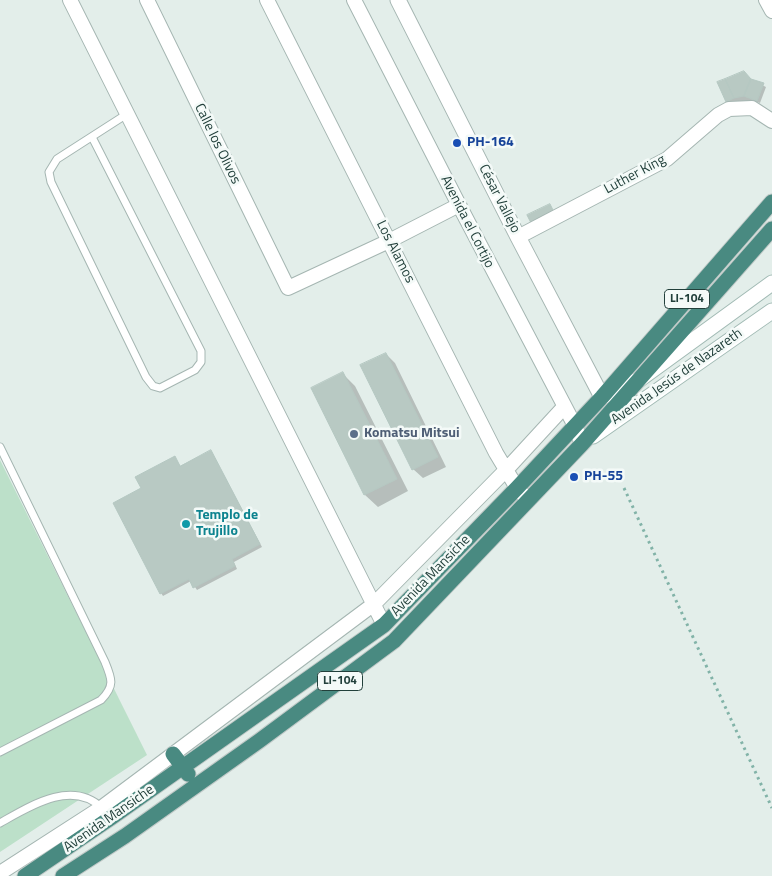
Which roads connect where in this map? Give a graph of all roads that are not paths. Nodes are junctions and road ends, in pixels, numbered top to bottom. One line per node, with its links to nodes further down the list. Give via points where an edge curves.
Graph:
1 (70, 0): 8 (street)
2 (147, 0): 15 (street, Calle los Olivos, via 288,288)
3 (267, 0): 15 (street, Los Alamos)
4 (354, 0): 12 (street, Avenida el Cortijo)
5 (398, 0): 14 (street, César Vallejo)
6 (766, 0): 7 (street)
7 (772, 11)
8 (127, 114): 10 (lane); 27 (street)
9 (772, 121): 14 (street, Luther King, via 752,108 729,109 667,159)
10 (92, 137): 10 (lane, via 57,160 50,172 51,182 146,377 153,386 160,388 196,370 201,362 200,351)
11 (772, 202): 19 (highway, Avenida Mansiche / LI-104)
12 (459, 205): 15 (street); 20 (street, Avenida el Cortijo)
13 (772, 229): 18 (highway, Avenida Mansiche / LI-104)
14 (518, 237): 19 (street, César Vallejo)
15 (389, 241): 24 (street, Los Alamos)
16 (772, 283): 18 (street, Avenida Jesús de Nazareth)
17 (772, 311): 22 (street, Avenida Jesús de Nazareth)
18 (640, 379): 19 (street, Avenida Jesús de Nazareth); 22 (highway, Avenida Mansiche / LI-104)
19 (602, 397): 21 (highway, Avenida Mansiche / LI-104)
20 (564, 406): 21 (street, Avenida el Cortijo); 24 (street)
21 (575, 426): 22 (street, Avenida el Cortijo); 25 (highway, Avenida Mansiche / LI-104)
22 (582, 444): 26 (highway, Avenida Mansiche / LI-104)
23 (0, 446): 29 (lane, via 112,679 108,692 100,700)
24 (506, 470): 25 (street, Los Alamos); 27 (street)
25 (517, 488): 26 (street, Los Alamos); 28 (highway, Avenida Mansiche / LI-104)
26 (528, 500): 32 (highway, Avenida Mansiche / LI-104, via 394,641)
27 (374, 604): 28 (street); 30 (street)
28 (384, 625): 31 (highway, Avenida Mansiche / LI-104)
29 (0, 752)
30 (174, 754): 31 (highway); 33 (street)
31 (184, 767): 32 (highway); 33 (highway, Avenida Mansiche / LI-104)
32 (197, 785): 37 (highway, Avenida Mansiche / LI-104)
33 (107, 812): 34 (lane, via 90,798 64,796 40,802); 35 (street); 36 (highway, Avenida Mansiche / LI-104)
34 (0, 822)
35 (0, 873)
36 (26, 876)
37 (63, 876)

